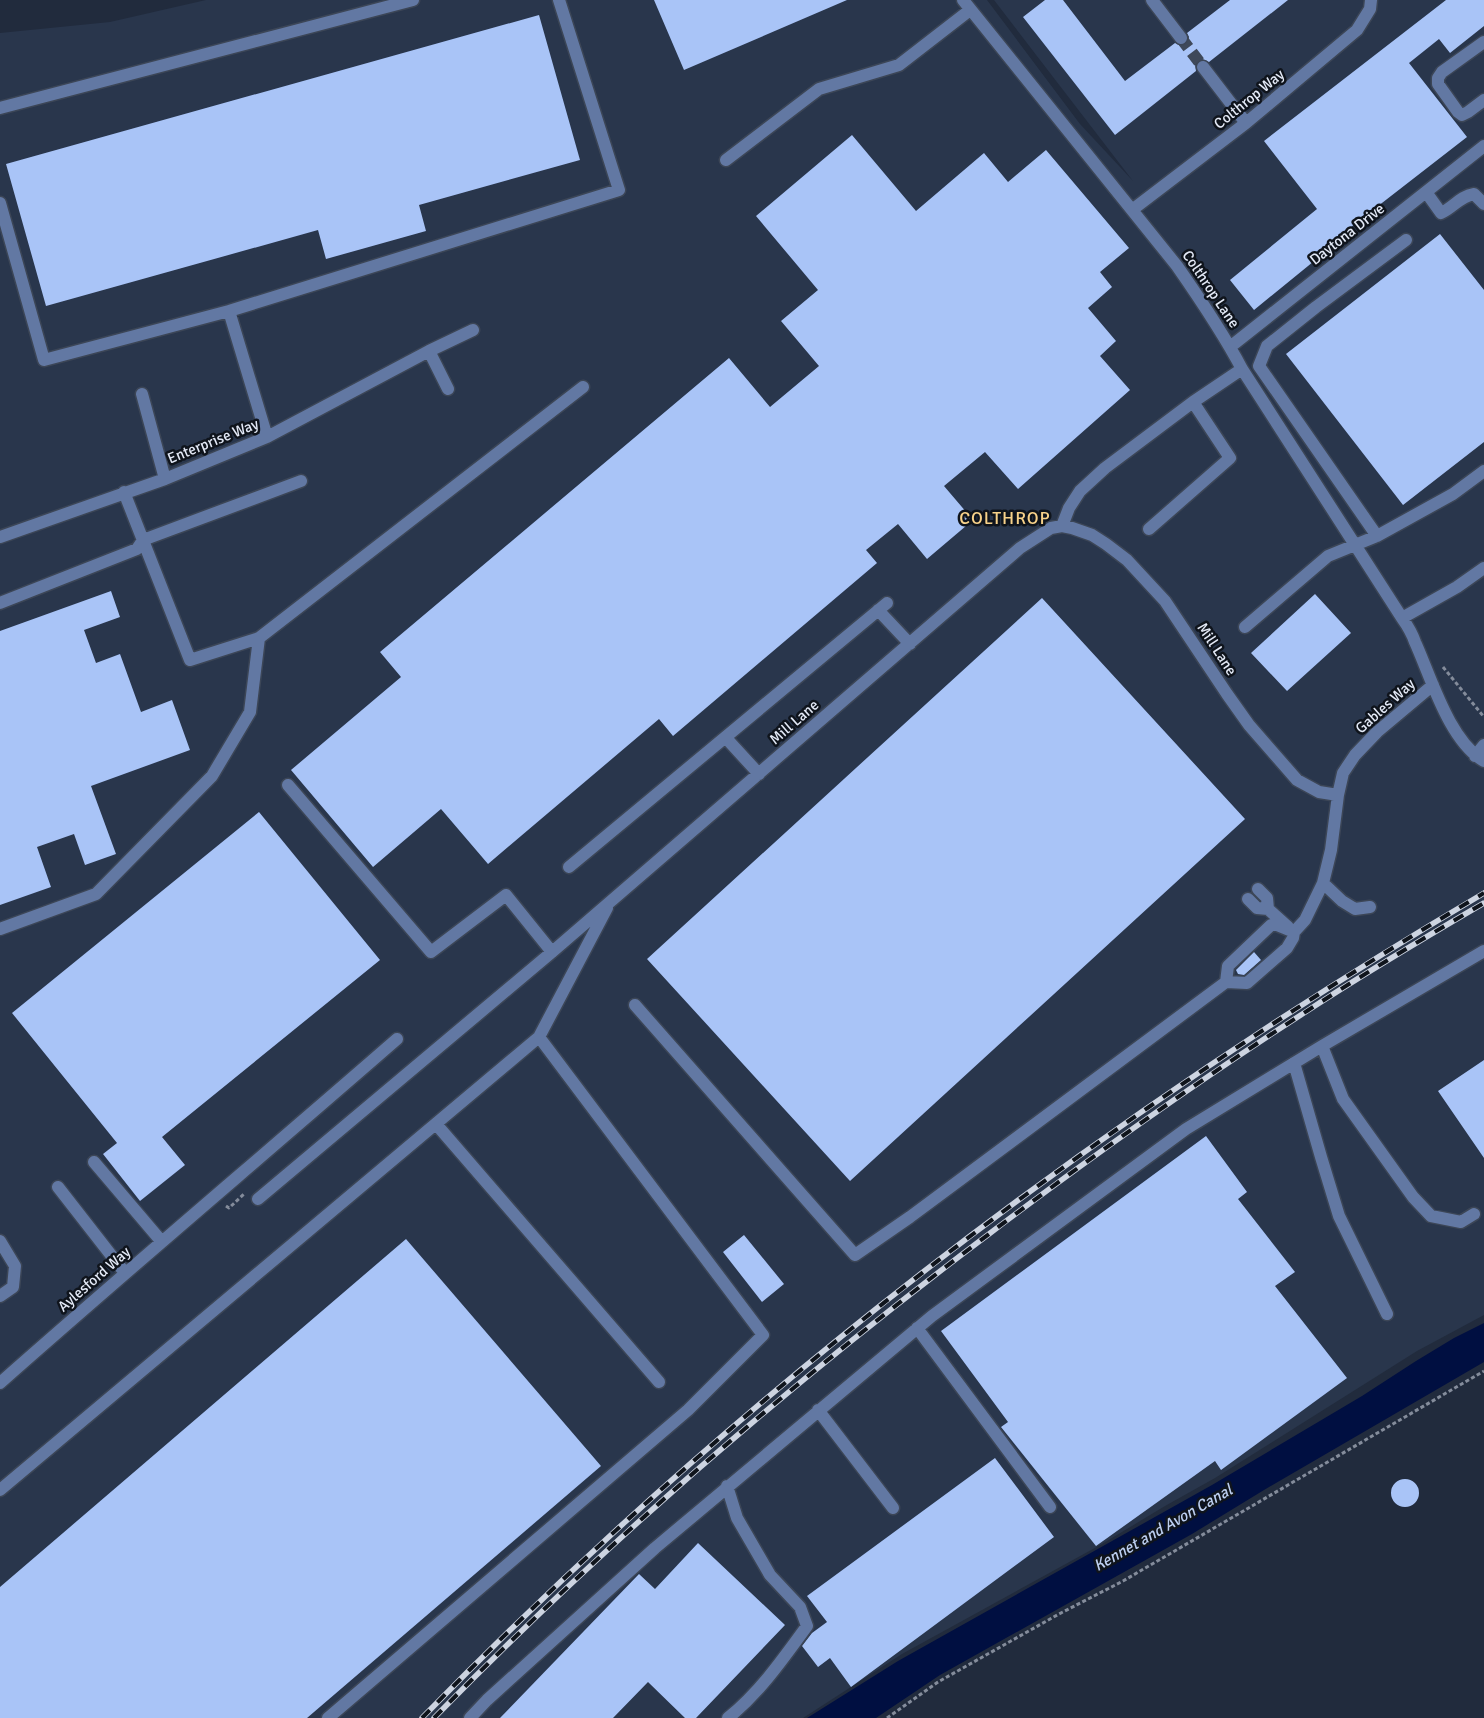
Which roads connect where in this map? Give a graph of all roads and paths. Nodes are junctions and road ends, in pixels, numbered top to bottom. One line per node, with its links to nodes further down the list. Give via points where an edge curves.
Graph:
1 (413, 0): 10 (street)
2 (559, 0): 19 (street, via 619,190)
3 (1152, 0): 6 (street)
4 (1371, 0): 11 (street, Colthrop Way, via 1370,9 1357,30)
5 (967, 5): 13 (street, via 899,65 819,89); 17 (street, Colthrop Lane)
6 (1181, 38)
7 (1484, 42): 9 (street, via 1442,72 1438,84 1462,115)
8 (1203, 67): 11 (street)
9 (1484, 100)
10 (0, 108)
11 (1246, 123): 17 (street, Colthrop Way)
12 (1484, 146): 14 (street, Daytona Drive)
13 (726, 160)
14 (1426, 192): 16 (street, via 1441,213 1468,195 1474,194); 21 (street, Daytona Drive)
15 (0, 203): 19 (street, via 44,360)
16 (1484, 204)
17 (1132, 210): 21 (street, Colthrop Lane, via 1182,273)
18 (1406, 240): 35 (street, via 1267,346 1259,366)
19 (229, 311): 28 (street)
20 (473, 330): 22 (street, Enterprise Way)
21 (1230, 347): 23 (street, Colthrop Lane)
22 (429, 351): 25 (street); 28 (street, Enterprise Way)
23 (1242, 369): 27 (street); 38 (street, Colthrop Lane)
24 (583, 387): 43 (street)
25 (448, 389)
26 (142, 394): 30 (street)
27 (1193, 402): 33 (street, via 1087,485 1069,508); 34 (street, via 1230,458)
28 (267, 437): 30 (street, Enterprise Way)
29 (1484, 471): 35 (street, via 1453,494)
30 (165, 479): 32 (street, Enterprise Way)
31 (301, 481): 37 (street)
32 (124, 492): 36 (street, Enterprise Way); 37 (street)
33 (1062, 526): 44 (street, Mill Lane, via 1050,528 1020,548); 53 (street, Mill Lane, via 1092,535 1127,560 1165,601 1244,717 1297,780 1319,792)
34 (1149, 529)
35 (1377, 536): 38 (street)
36 (0, 537)
37 (143, 540): 40 (street, via 136,549); 43 (street, via 190,660)
38 (1356, 545): 41 (street, Colthrop Lane); 42 (street, via 1328,556)
39 (1484, 568): 41 (street, via 1458,587)
40 (0, 603)
41 (1402, 618): 46 (street, Gables Way)
42 (1245, 627)
43 (259, 638): 61 (street, via 250,712 212,776 96,894)
44 (910, 644): 48 (street, via 882,607); 51 (street, Mill Lane)
45 (1440, 663): 47 (path)
46 (1433, 685): 50 (street, via 1456,733); 53 (street, Gables Way, via 1355,755 1343,773)
47 (1484, 717)
48 (726, 738): 51 (street); 54 (street)
49 (1484, 745): 50 (street)
50 (1480, 759)
51 (759, 774): 58 (street, Mill Lane)
52 (288, 785): 64 (street, via 431,952 506,895)
53 (1338, 795): 55 (street, Gables Way)
54 (569, 867)
55 (1324, 883): 59 (street, via 1355,909); 62 (street, Gables Way, via 1305,920)
56 (1258, 889): 60 (street, via 1267,898)
57 (1248, 898): 60 (street, via 1257,908)
58 (611, 900): 64 (street, Mill Lane); 67 (street)
59 (1370, 907)
60 (1268, 909): 62 (street)
61 (0, 929)
62 (1294, 932): 65 (street, Gables Way, via 1287,948 1247,982); 65 (street, via 1271,925 1228,966)
63 (1484, 951): 69 (street)
64 (552, 952): 74 (street, Mill Lane)
65 (1226, 982): 66 (street, via 854,1255)
66 (635, 1005)
67 (539, 1037): 71 (street); 90 (street, via 763,1334 688,1410)
68 (397, 1040): 77 (street, Aylesford Way)
69 (1322, 1046): 70 (street); 75 (street, via 1343,1099 1413,1197 1432,1216 1460,1222)
70 (1294, 1063): 80 (street, via 1339,1216); 81 (street, via 1186,1129)
71 (436, 1124): 83 (street); 87 (street)
72 (94, 1162): 77 (street)
73 (58, 1187): 78 (street)
74 (258, 1199)
75 (1474, 1214)
76 (0, 1241): 79 (street, via 15,1266 13,1287)
77 (162, 1242): 78 (street, Aylesford Way)
78 (125, 1273): 84 (street, Aylesford Way)
79 (0, 1296)
80 (1388, 1314)
81 (918, 1328): 85 (street); 88 (street)
82 (1484, 1370): 93 (path, via 1162,1560 938,1682)
83 (659, 1382)
84 (0, 1383)
85 (818, 1410): 86 (street); 89 (street)
86 (727, 1486): 91 (street, via 647,1554); 92 (street, via 737,1518 770,1575 800,1607 807,1626 744,1705)
87 (0, 1490)
88 (1050, 1507)
89 (893, 1508)
90 (328, 1718)
91 (470, 1718)
92 (728, 1718)
93 (886, 1718)

